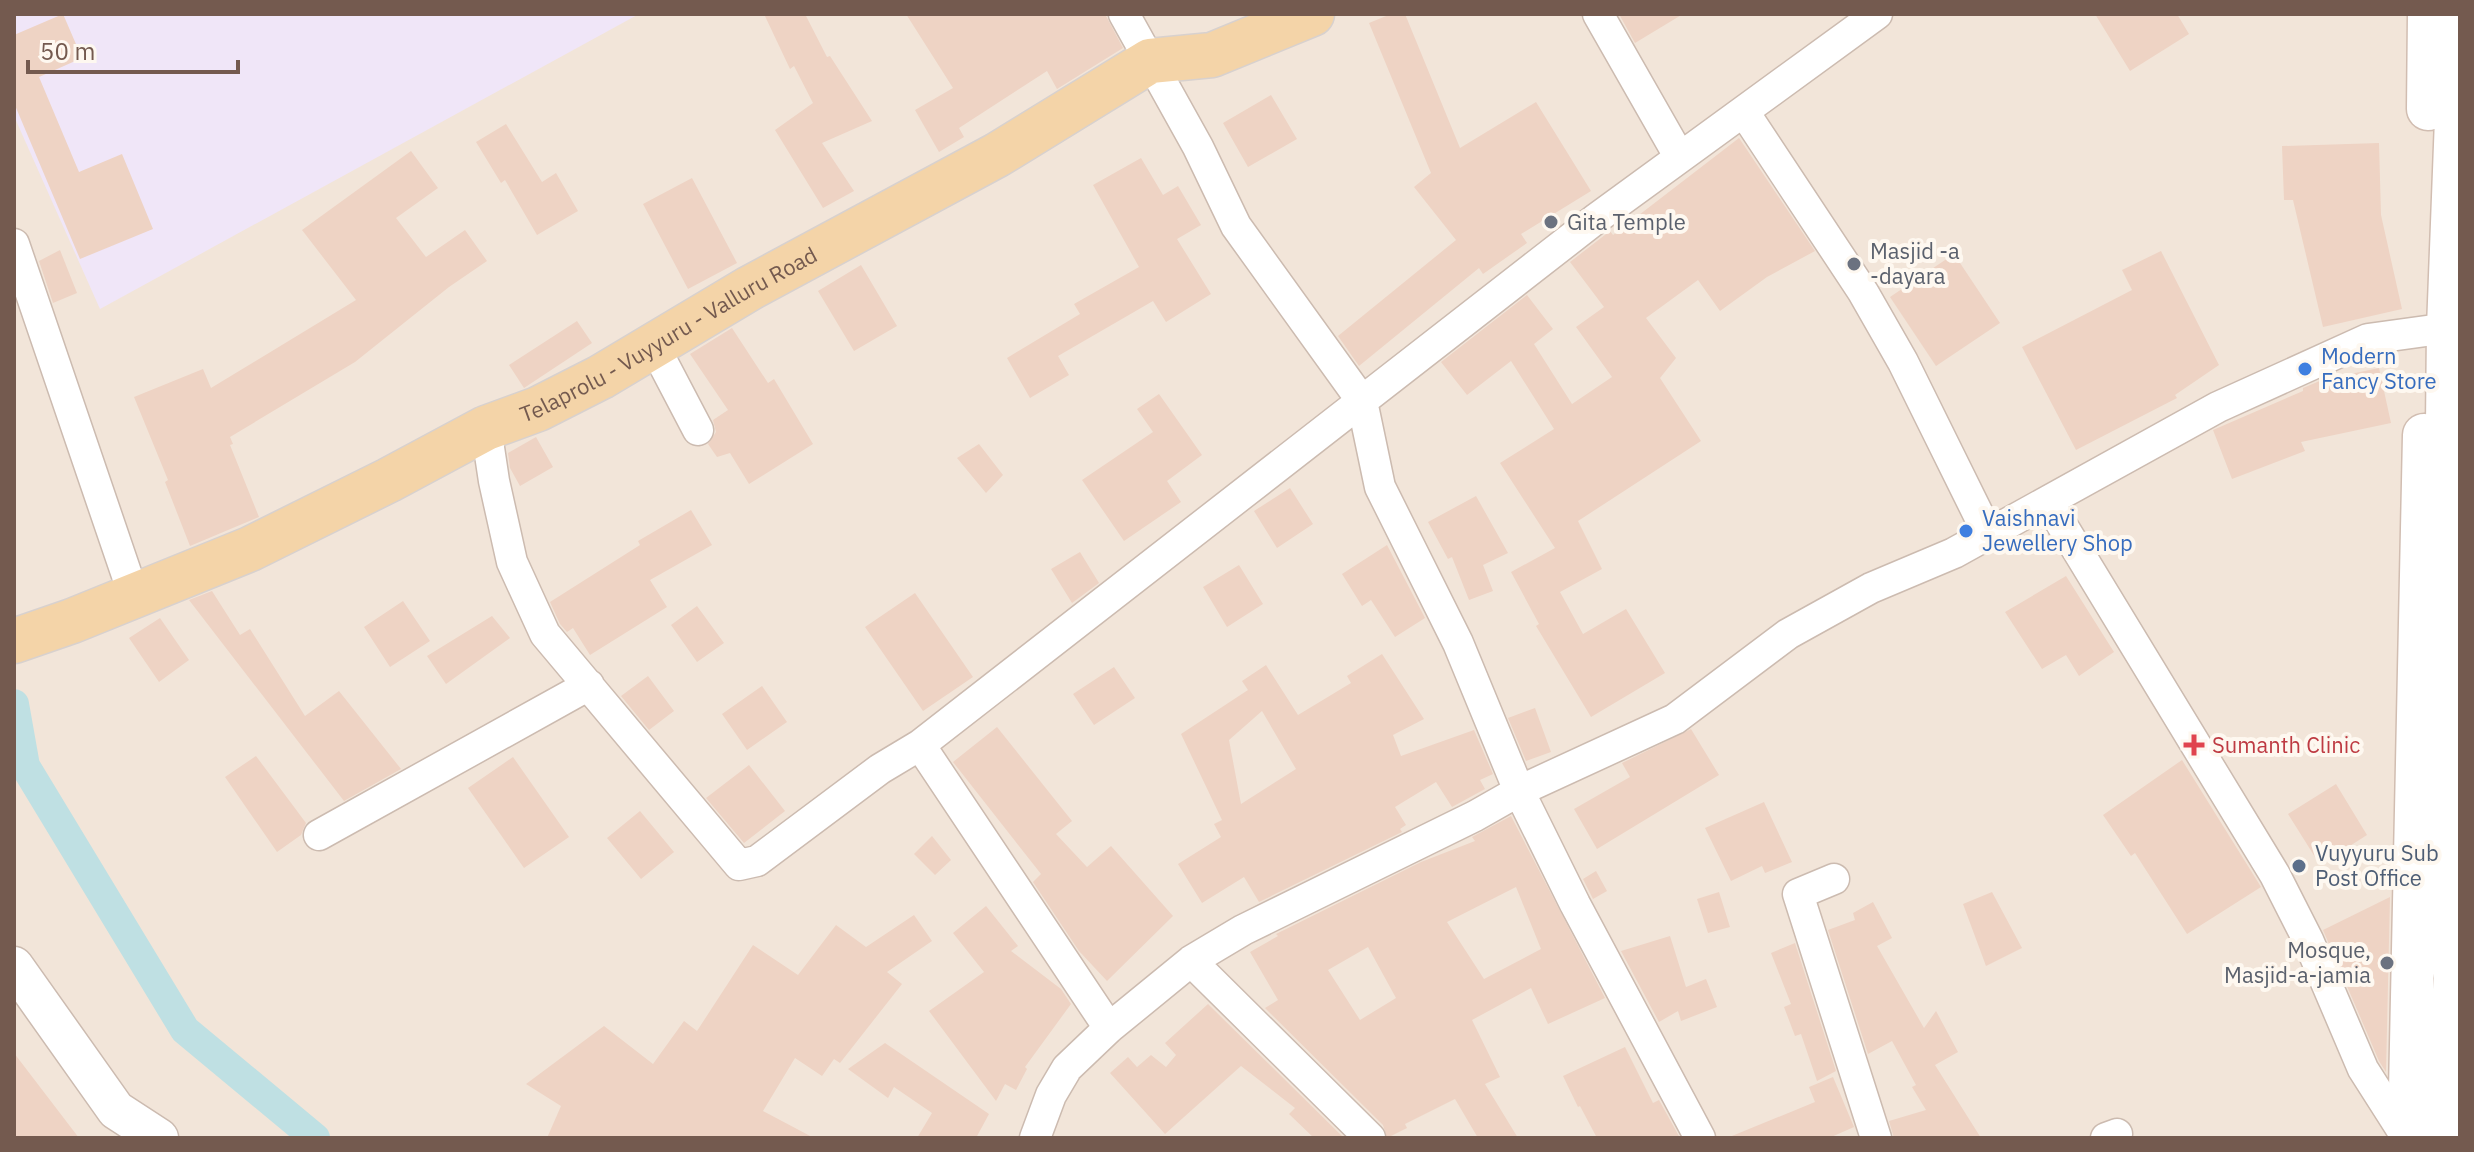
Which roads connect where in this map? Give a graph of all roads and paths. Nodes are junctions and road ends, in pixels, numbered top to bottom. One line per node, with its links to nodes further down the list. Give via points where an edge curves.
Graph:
1 (1124, 14): 7 (street)
2 (1312, 14): 7 (main road, Telaprolu - Vuyyuru - Valluru Road, via 1212,55)
3 (1598, 14): 9 (street)
4 (1877, 14): 8 (street)
5 (2429, 14): 11 (main road)
6 (2460, 14): 11 (main road)
7 (1150, 61): 12 (main road, Telaprolu - Vuyyuru - Valluru Road, via 997,155 774,274); 13 (street, via 1236,226)
8 (1744, 112): 9 (street); 17 (street, via 1863,292)
9 (1679, 156): 13 (street)
10 (14, 244): 18 (street)
11 (2437, 330): 16 (street, via 2368,339 2275,380); 33 (main road, via 2422,597); 34 (main road, via 2455,507 2442,834 2455,978)
12 (654, 346): 14 (main road, Telaprolu - Vuyyuru - Valluru Road, via 538,409); 15 (street)
13 (1362, 401): 21 (street); 22 (street, via 1380,487 1458,643)
14 (486, 428): 18 (main road, Telaprolu - Vuyyuru - Valluru Road, via 250,549); 20 (street, via 512,562 545,634)
15 (698, 430)
16 (2048, 502): 17 (street); 33 (street, via 2275,875 2363,1069)
17 (1988, 534): 22 (street, via 1871,588 1788,634 1675,719)
18 (134, 596): 19 (main road, Telaprolu - Vuyyuru - Valluru Road)
19 (14, 641)
20 (589, 685): 21 (street, via 739,865 757,861); 23 (street)
21 (920, 745): 27 (street)
22 (1519, 791): 25 (street); 31 (street)
23 (319, 835)
24 (1834, 879): 32 (street, via 1798,894)
25 (1191, 961): 27 (street); 30 (street)
26 (14, 966): 28 (street, via 116,1110)
27 (1109, 1028): 29 (street, via 1067,1068)
28 (159, 1138)
29 (1035, 1138)
30 (1370, 1138)
31 (1700, 1138)
32 (1876, 1138)
33 (2408, 1138)
34 (2444, 1138)

